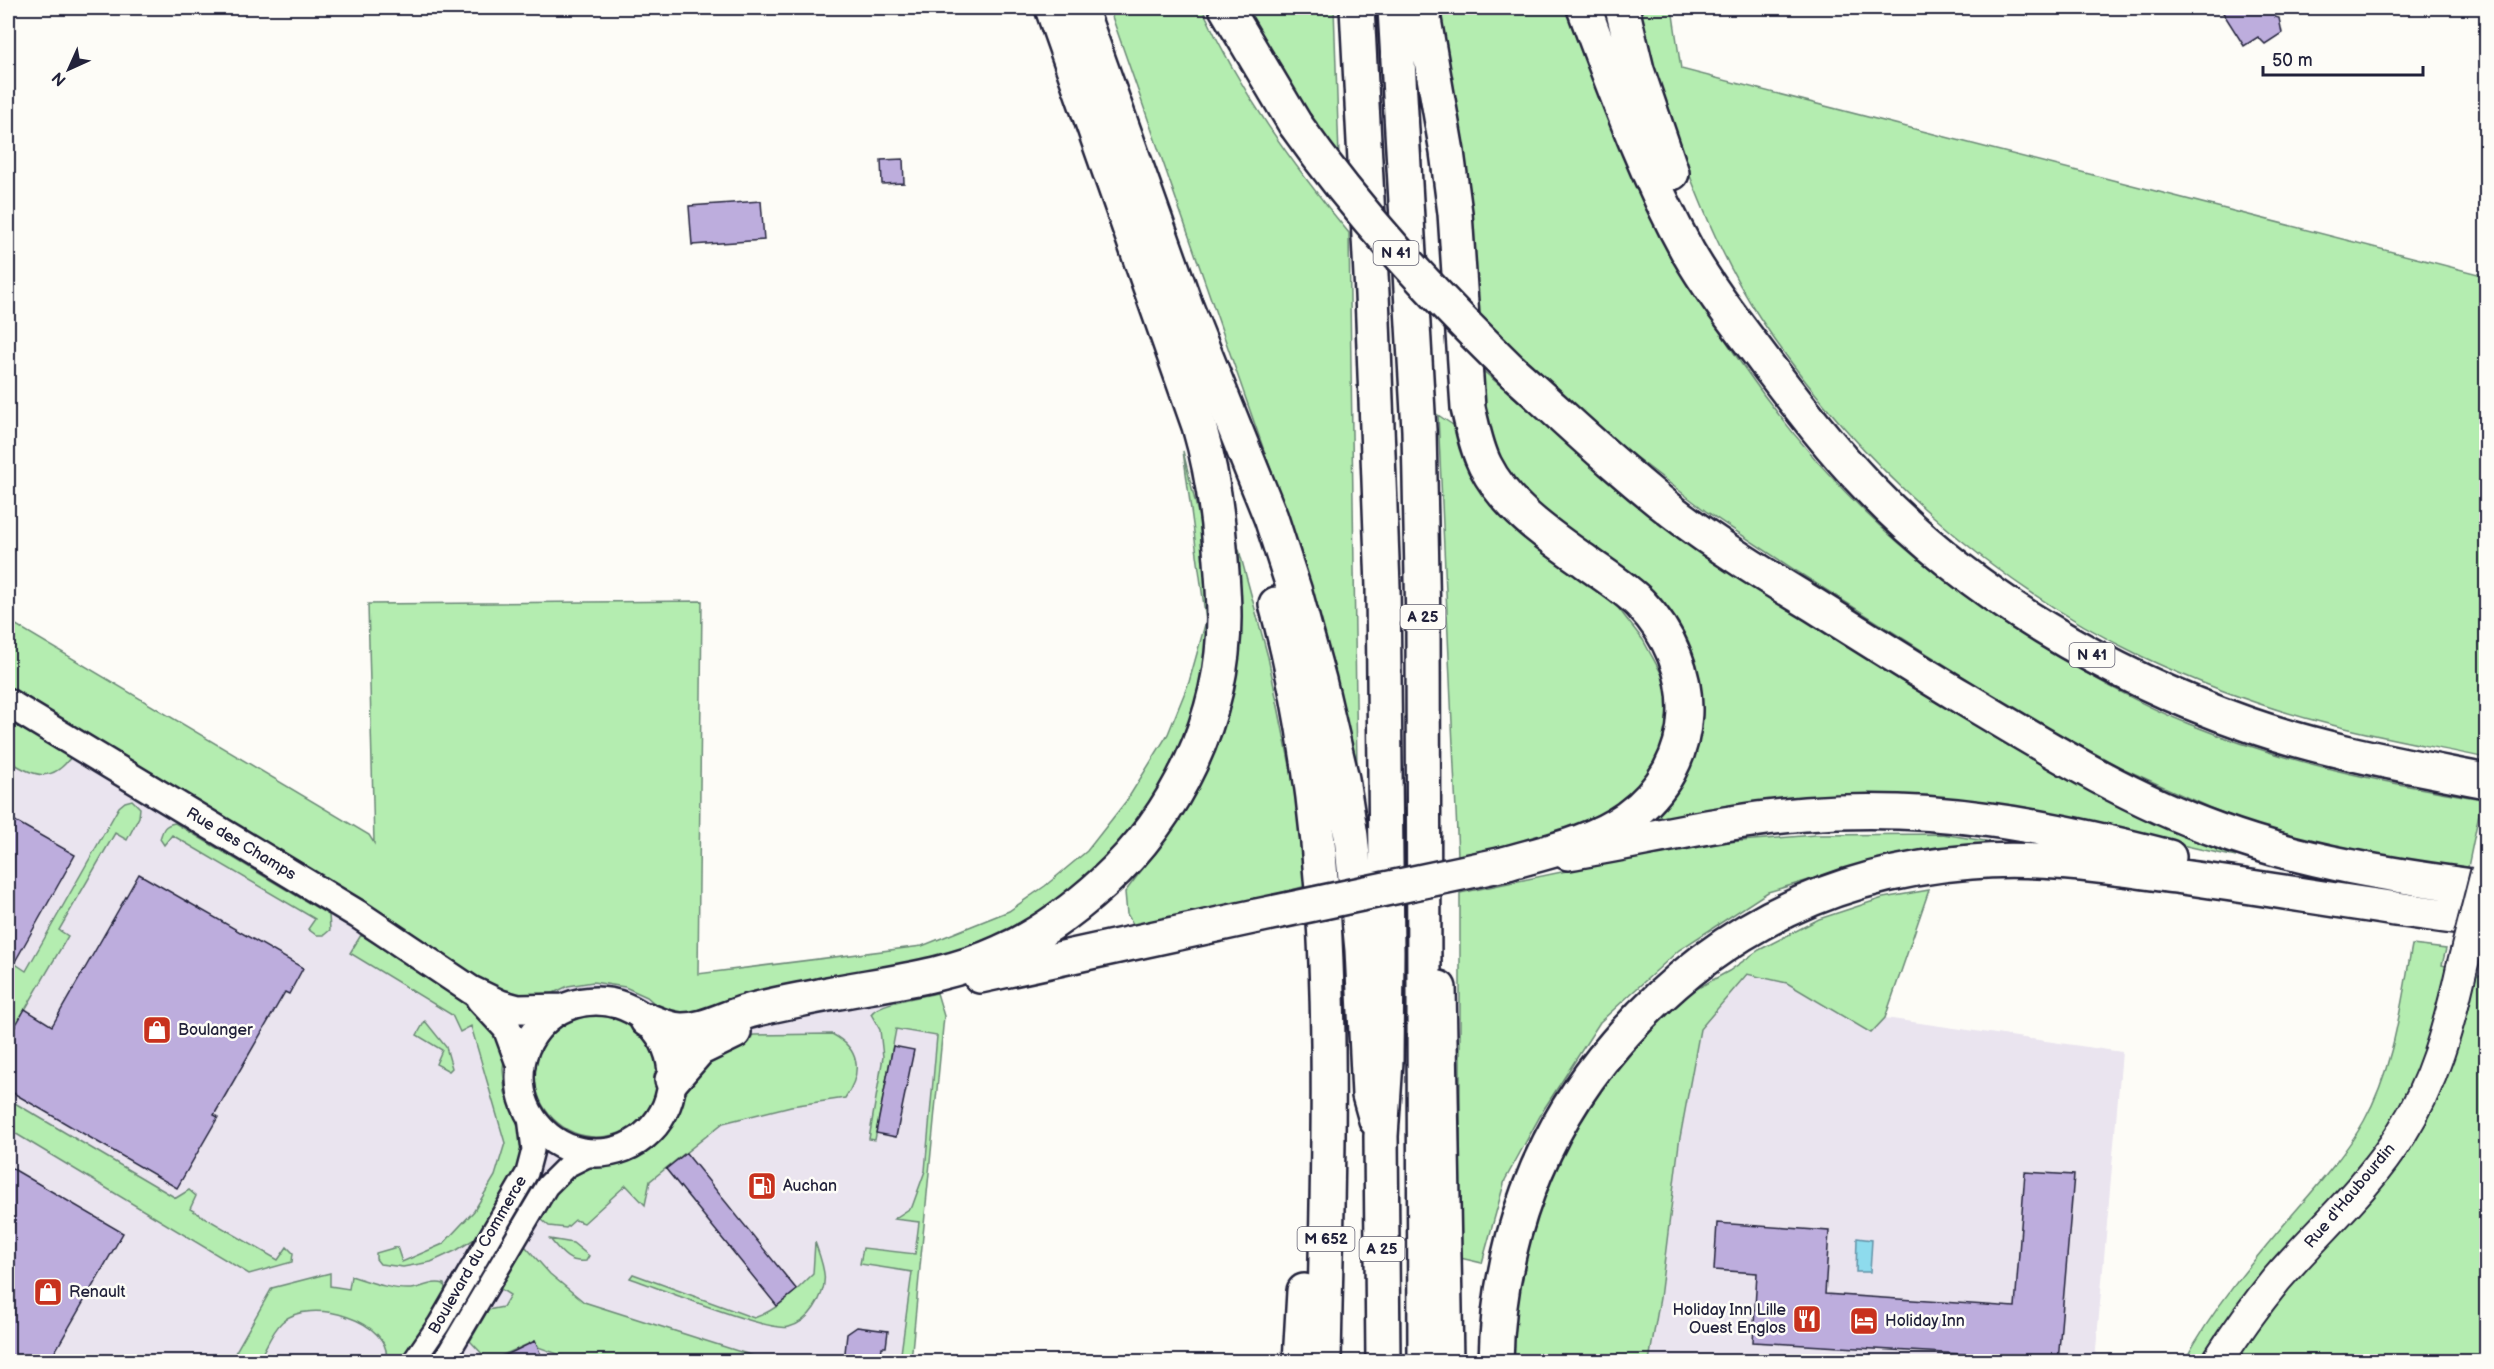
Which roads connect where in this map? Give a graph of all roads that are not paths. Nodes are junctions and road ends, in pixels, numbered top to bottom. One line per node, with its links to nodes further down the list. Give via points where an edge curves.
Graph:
1 (1052, 8): 21 (highway, via 1199,426 1211,471 1223,575 1224,626 1215,693 1195,752 1160,819 1122,865 1071,910 1017,945 965,966 747,1012 697,1029 678,1030)
2 (1080, 8): 9 (highway)
3 (1226, 8): 15 (highway, N 41, bridge, via 1295,124 1379,234 1512,370 1632,479 1699,531 1932,679 2088,771 2194,821 2260,844 2369,870)
4 (1357, 8): 26 (highway, A 25, via 1383,587 1387,952)
5 (1395, 8): 17 (highway, A 25, via 1419,430)
6 (1422, 8): 13 (highway, via 1451,183 1468,408 1475,440 1486,466 1517,508 1639,602 1673,651 1686,697 1680,748 1657,790 1641,807 1626,819 1581,841)
7 (1584, 8): 10 (highway, via 1627,123 1686,248)
8 (1622, 8): 10 (highway, via 1643,90 1680,193)
9 (1187, 309): 25 (highway, M 652, via 1257,538 1295,689 1316,822 1327,985); 26 (highway, via 1271,518 1319,680 1351,836 1362,950 1369,1095)
10 (1785, 387): 12 (highway, N 41, via 1868,486 1927,541 2008,602 2107,664 2188,702 2280,735 2396,764)
11 (8, 703): 19 (street, Rue des Champs, via 359,915)
12 (2485, 780)
13 (1504, 864): 16 (highway, via 1750,820 1805,814 1909,812 1974,816 2062,831); 23 (highway, bridge, via 738,1030 699,1049)
14 (2487, 873): 36 (main road, Rue d'Haubourdin, bridge, via 2439,1057 2401,1134 2350,1201 2277,1280)
15 (2487, 888)
16 (2312, 896): 18 (highway); 35 (highway, via 2088,865 1974,861 1902,871 1853,883 1789,907 1754,926 1721,946 1659,997 1605,1056 1568,1110 1536,1172 1509,1247 1500,1293)
17 (1423, 901): 33 (highway, A 25); 34 (highway, via 1439,976)
18 (2487, 921)
19 (471, 990): 20 (street, Rue des Champs, via 518,1010); 22 (street, Rue des Champs, via 507,1028)
20 (563, 1008): 21 (street, via 607,1002 628,1008); 22 (street, via 535,1031)
21 (647, 1020): 23 (street, via 665,1044)
22 (521, 1066): 24 (street, via 521,1088)
23 (672, 1080): 27 (street, via 665,1109 647,1133 622,1148)
24 (528, 1109): 27 (street, via 551,1138 571,1148); 28 (street, Boulevard du Commerce, via 533,1150 527,1173)
25 (1328, 1117): 30 (highway, via 1309,1217); 31 (highway, M 652)
26 (1381, 1136): 32 (highway, A 25)
27 (593, 1152): 29 (street, Boulevard du Commerce, via 567,1166 547,1186)
28 (413, 1362)
29 (443, 1362)
30 (1300, 1362)
31 (1324, 1362)
32 (1383, 1362)
33 (1425, 1362)
34 (1446, 1362)
35 (1496, 1362)
36 (2217, 1362)

